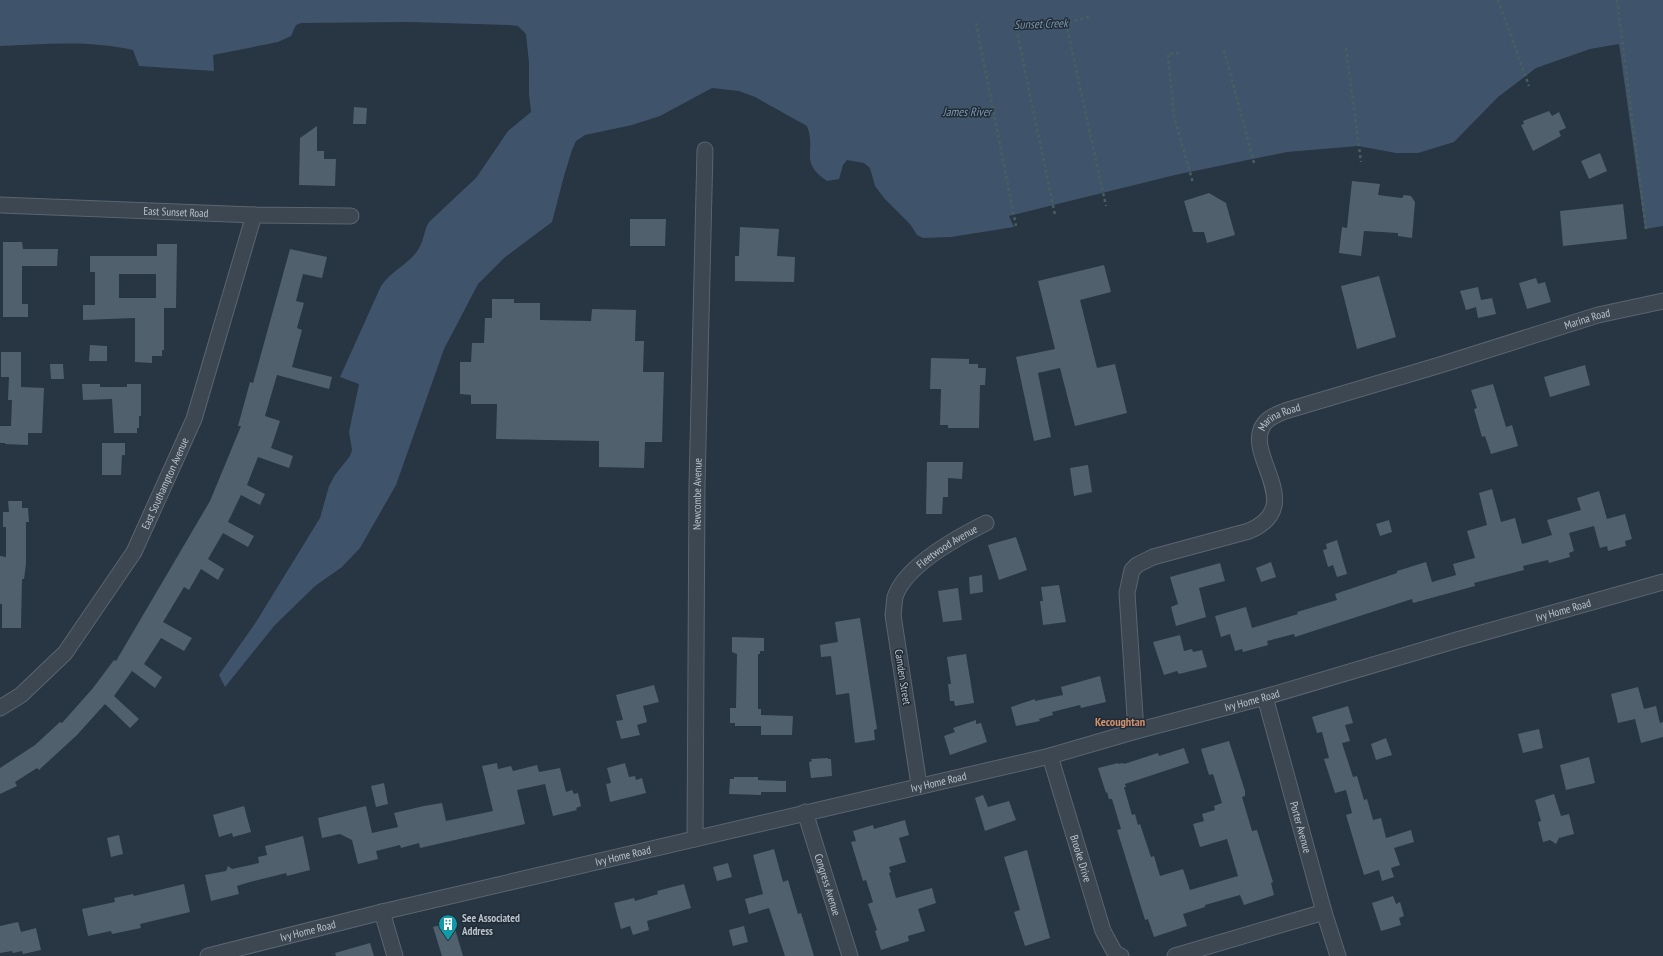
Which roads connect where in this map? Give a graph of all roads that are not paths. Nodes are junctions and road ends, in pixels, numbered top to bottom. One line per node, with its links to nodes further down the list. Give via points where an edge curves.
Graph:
1 (704, 150): 15 (street, Newcombe Avenue, via 697,486)
2 (0, 205): 3 (street, East Sunset Road)
3 (254, 215): 4 (street, East Sunset Road); 10 (street, East Southampton Avenue, via 194,419 134,552 65,653 20,695)
4 (351, 216)
5 (1663, 301): 11 (street, Marina Road, via 1598,315 1285,410 1270,418 1262,428 1260,440 1272,482 1274,503 1263,523 1249,531 1152,557 1132,570 1127,593)
6 (986, 523): 7 (street, Fleetwood Avenue, via 946,545)
7 (910, 573): 13 (street, Camden Street, via 895,597 894,615)
8 (1663, 582): 9 (street, Ivy Home Road)
9 (1265, 697): 11 (street, Ivy Home Road); 17 (street, Porter Avenue)
10 (0, 708)
11 (1136, 731): 12 (street, Ivy Home Road)
12 (1050, 756): 13 (street, Ivy Home Road); 21 (street, Brooke Drive, via 1104,931 1115,953)
13 (919, 785): 14 (street, Ivy Home Road)
14 (805, 812): 15 (street, Ivy Home Road); 20 (street, Congress Avenue)
15 (695, 839): 16 (street, Ivy Home Road)
16 (382, 912): 18 (street, Ivy Home Road); 19 (street)
17 (1324, 912): 22 (street); 23 (street, Porter Avenue)
18 (208, 956)
19 (395, 956)
20 (850, 956)
21 (1121, 956)
22 (1175, 956)
23 (1338, 956)

